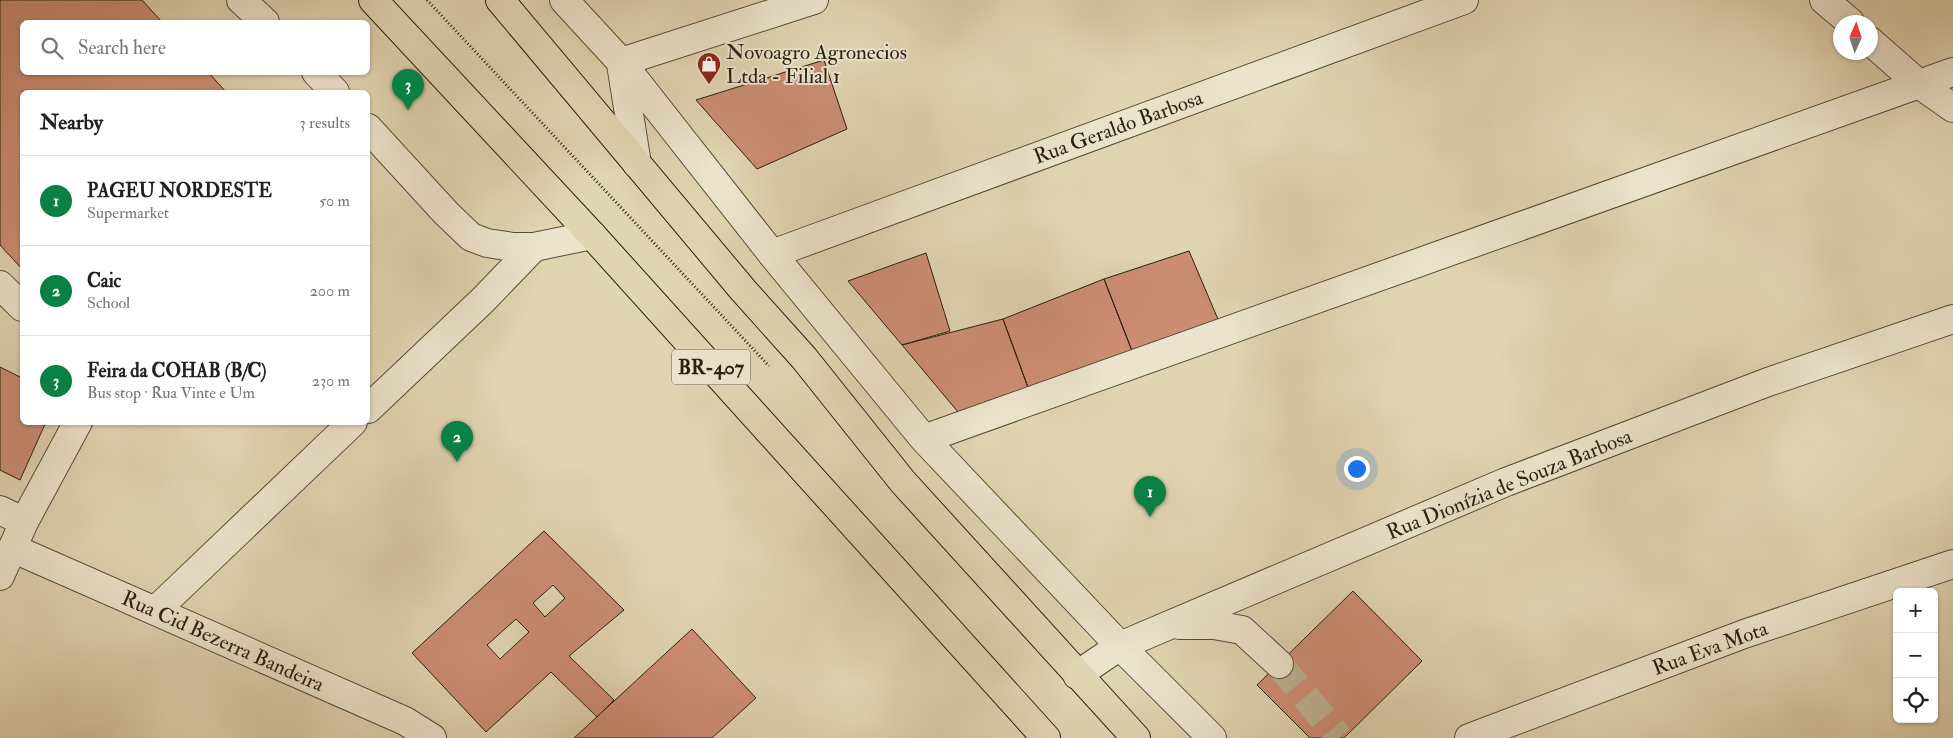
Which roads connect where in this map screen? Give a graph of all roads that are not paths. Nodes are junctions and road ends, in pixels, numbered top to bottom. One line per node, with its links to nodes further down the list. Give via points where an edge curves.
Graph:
1 (241, 0): 9 (street)
2 (373, 0): 17 (highway, BR-407)
3 (500, 0): 16 (highway)
4 (564, 0): 11 (street)
5 (814, 0): 11 (street)
6 (1464, 0): 19 (street, Rua Geraldo Barbosa)
7 (1824, 0): 8 (street)
8 (1842, 15)
9 (263, 20)
10 (1878, 48): 13 (street)
11 (621, 62): 16 (street); 19 (street)
12 (1953, 72): 13 (street)
13 (1919, 84): 14 (street); 26 (street)
14 (1953, 108)
15 (370, 130): 18 (street, via 471,237 512,247)
16 (638, 164): 36 (highway, via 804,358 903,482)
17 (592, 235): 18 (street); 38 (highway, BR-407)
18 (534, 247): 23 (street)
19 (772, 254): 26 (street)
20 (0, 285): 21 (street)
21 (20, 305)
22 (1953, 320): 33 (street, Rua Dionízia de Souza Barbosa, via 1768,382 1506,482)
23 (370, 407)
24 (76, 425): 28 (street)
25 (351, 425): 32 (street)
26 (924, 438): 34 (street)
27 (0, 510): 28 (street)
28 (24, 522): 29 (street)
29 (12, 548): 31 (street); 32 (street, Rua Cid Bezerra Bandeira)
30 (1953, 564): 41 (street, Rua Eva Mota, via 1744,634)
31 (0, 576)
32 (155, 610): 37 (street, Rua Cid Bezerra Bandeira, via 405,721)
33 (1170, 625): 34 (street, Rua Dionízia de Souza Barbosa); 35 (street, via 1214,625 1242,630)
34 (1120, 646): 36 (street, Rua Dionízia de Souza Barbosa); 40 (street)
35 (1280, 664)
36 (1077, 675): 39 (highway)
37 (432, 738)
38 (1046, 738)
39 (1136, 738)
40 (1212, 738)
41 (1469, 738)

